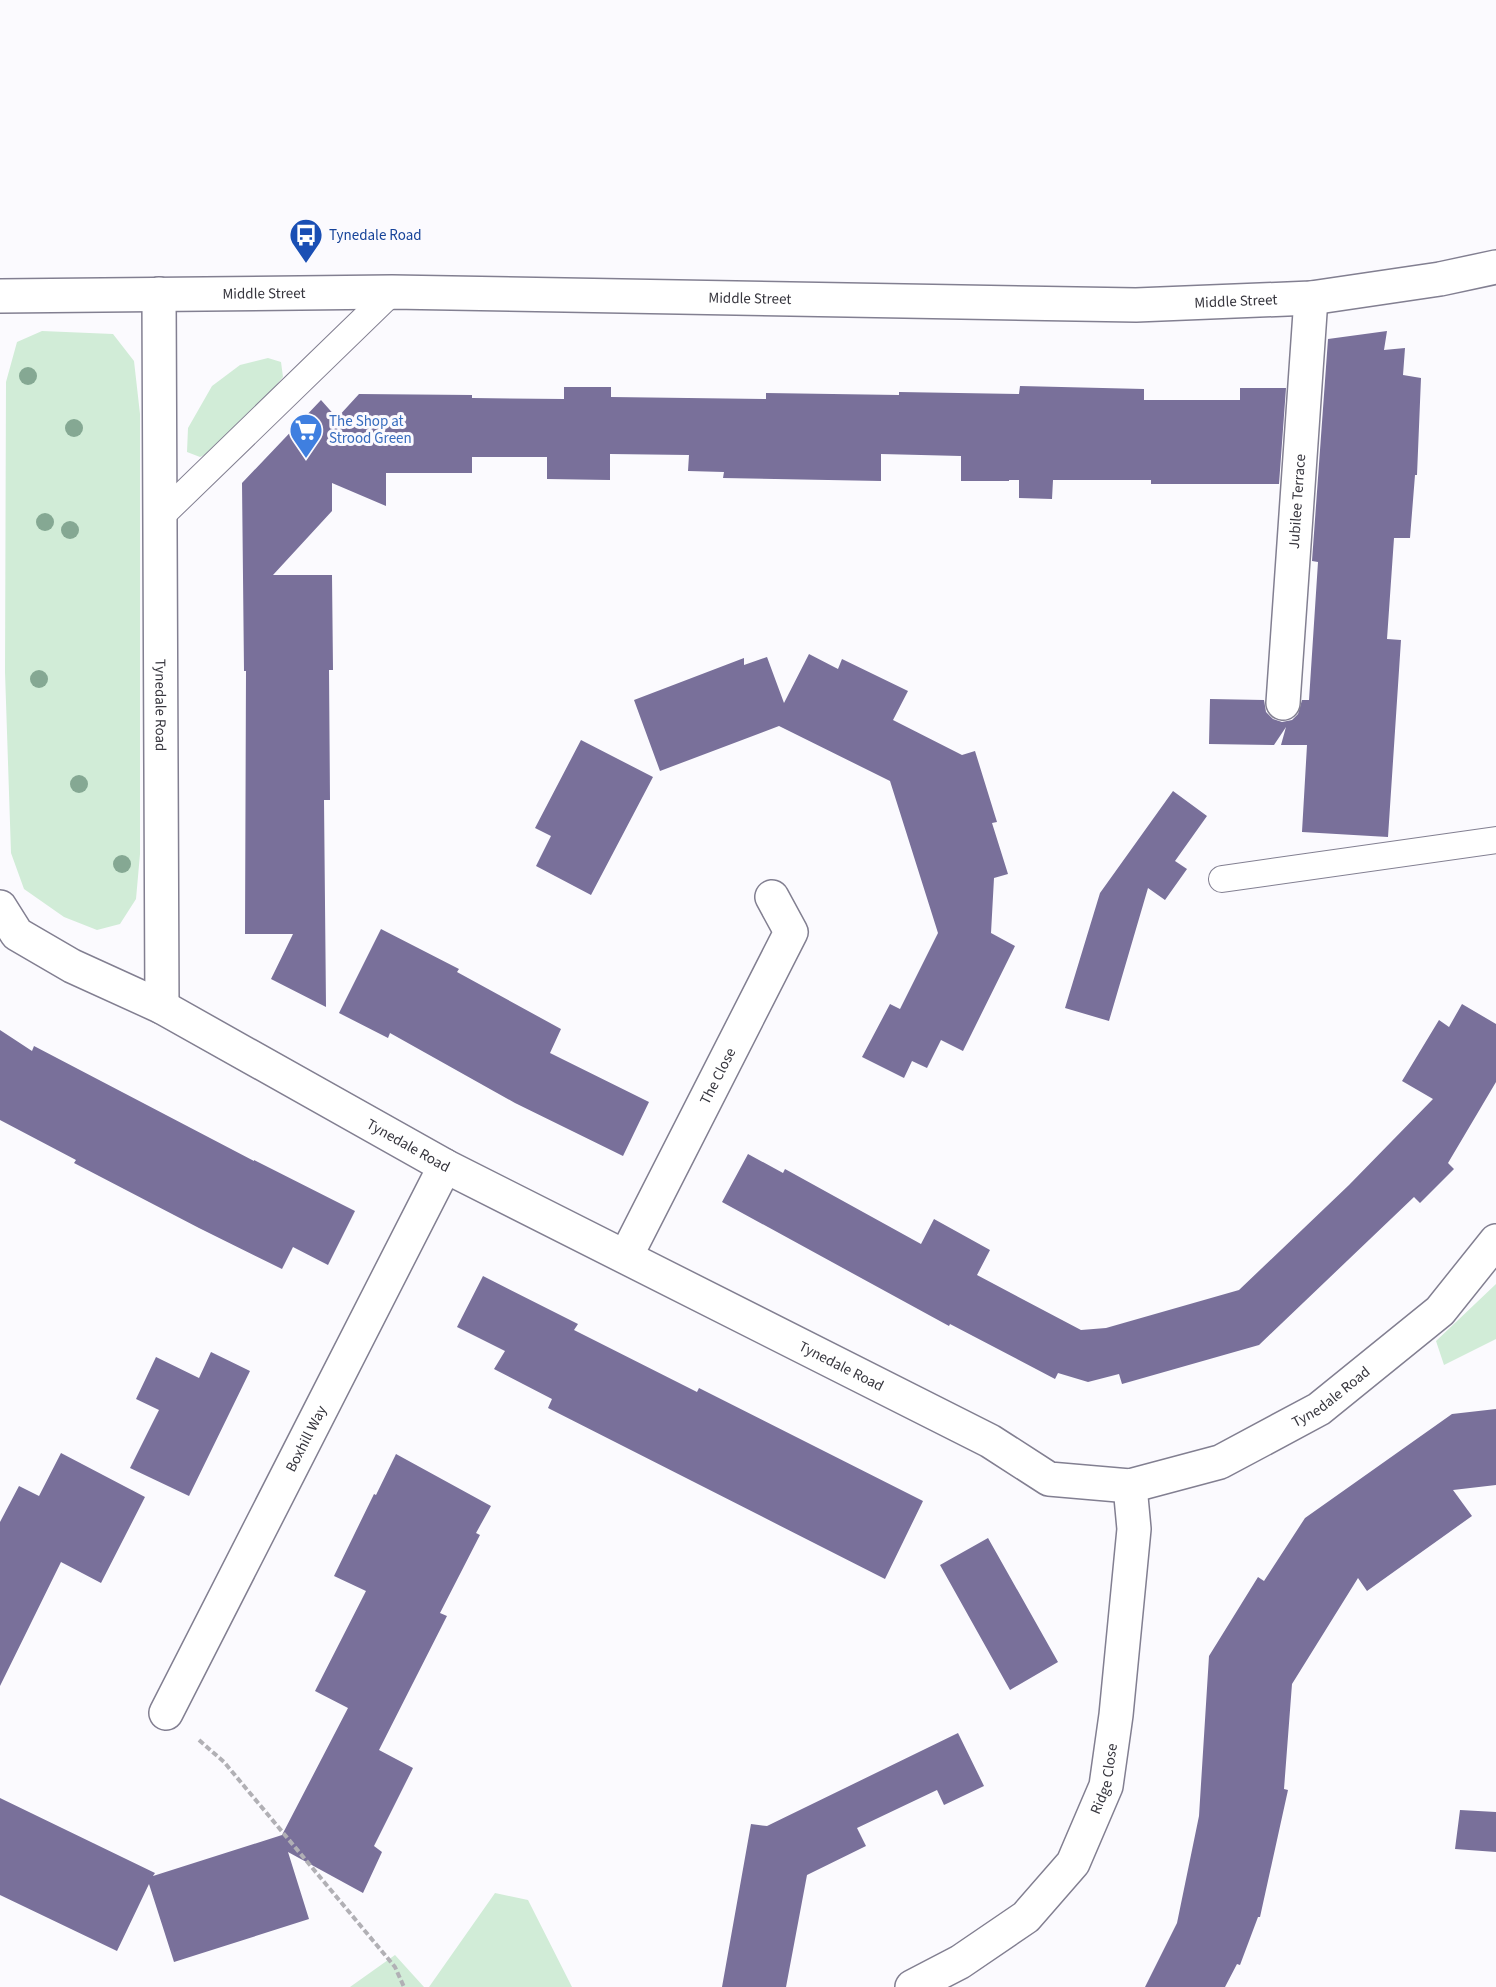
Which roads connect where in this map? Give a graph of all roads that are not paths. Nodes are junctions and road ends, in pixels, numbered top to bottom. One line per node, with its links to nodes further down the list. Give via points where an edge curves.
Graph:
1 (1496, 267): 5 (street, Middle Street)
2 (392, 292): 3 (street, Middle Street); 5 (street, Middle Street, via 1136,305); 6 (lane)
3 (159, 294): 4 (street, Middle Street); 6 (street, Tynedale Road)
4 (0, 296)
5 (1311, 298): 7 (street, Jubilee Terrace)
6 (161, 516): 12 (street, Tynedale Road)
7 (1283, 703)
8 (1496, 840): 9 (lane)
9 (1222, 879)
10 (772, 897): 15 (street, The Close, via 791,932)
11 (0, 907): 12 (street, Tynedale Road, via 17,934 72,966)
12 (162, 1007): 13 (street, Tynedale Road)
13 (445, 1166): 15 (street, Tynedale Road); 17 (street, Boxhill Way)
14 (1496, 1241): 16 (street, Tynedale Road, via 1440,1311 1319,1409 1220,1462)
15 (626, 1256): 16 (street, Tynedale Road, via 990,1441 1048,1479)
16 (1130, 1486): 18 (street, Ridge Close, via 1134,1529 1106,1786 1073,1863 1026,1917 960,1962)
17 (166, 1713)
18 (912, 1987)

